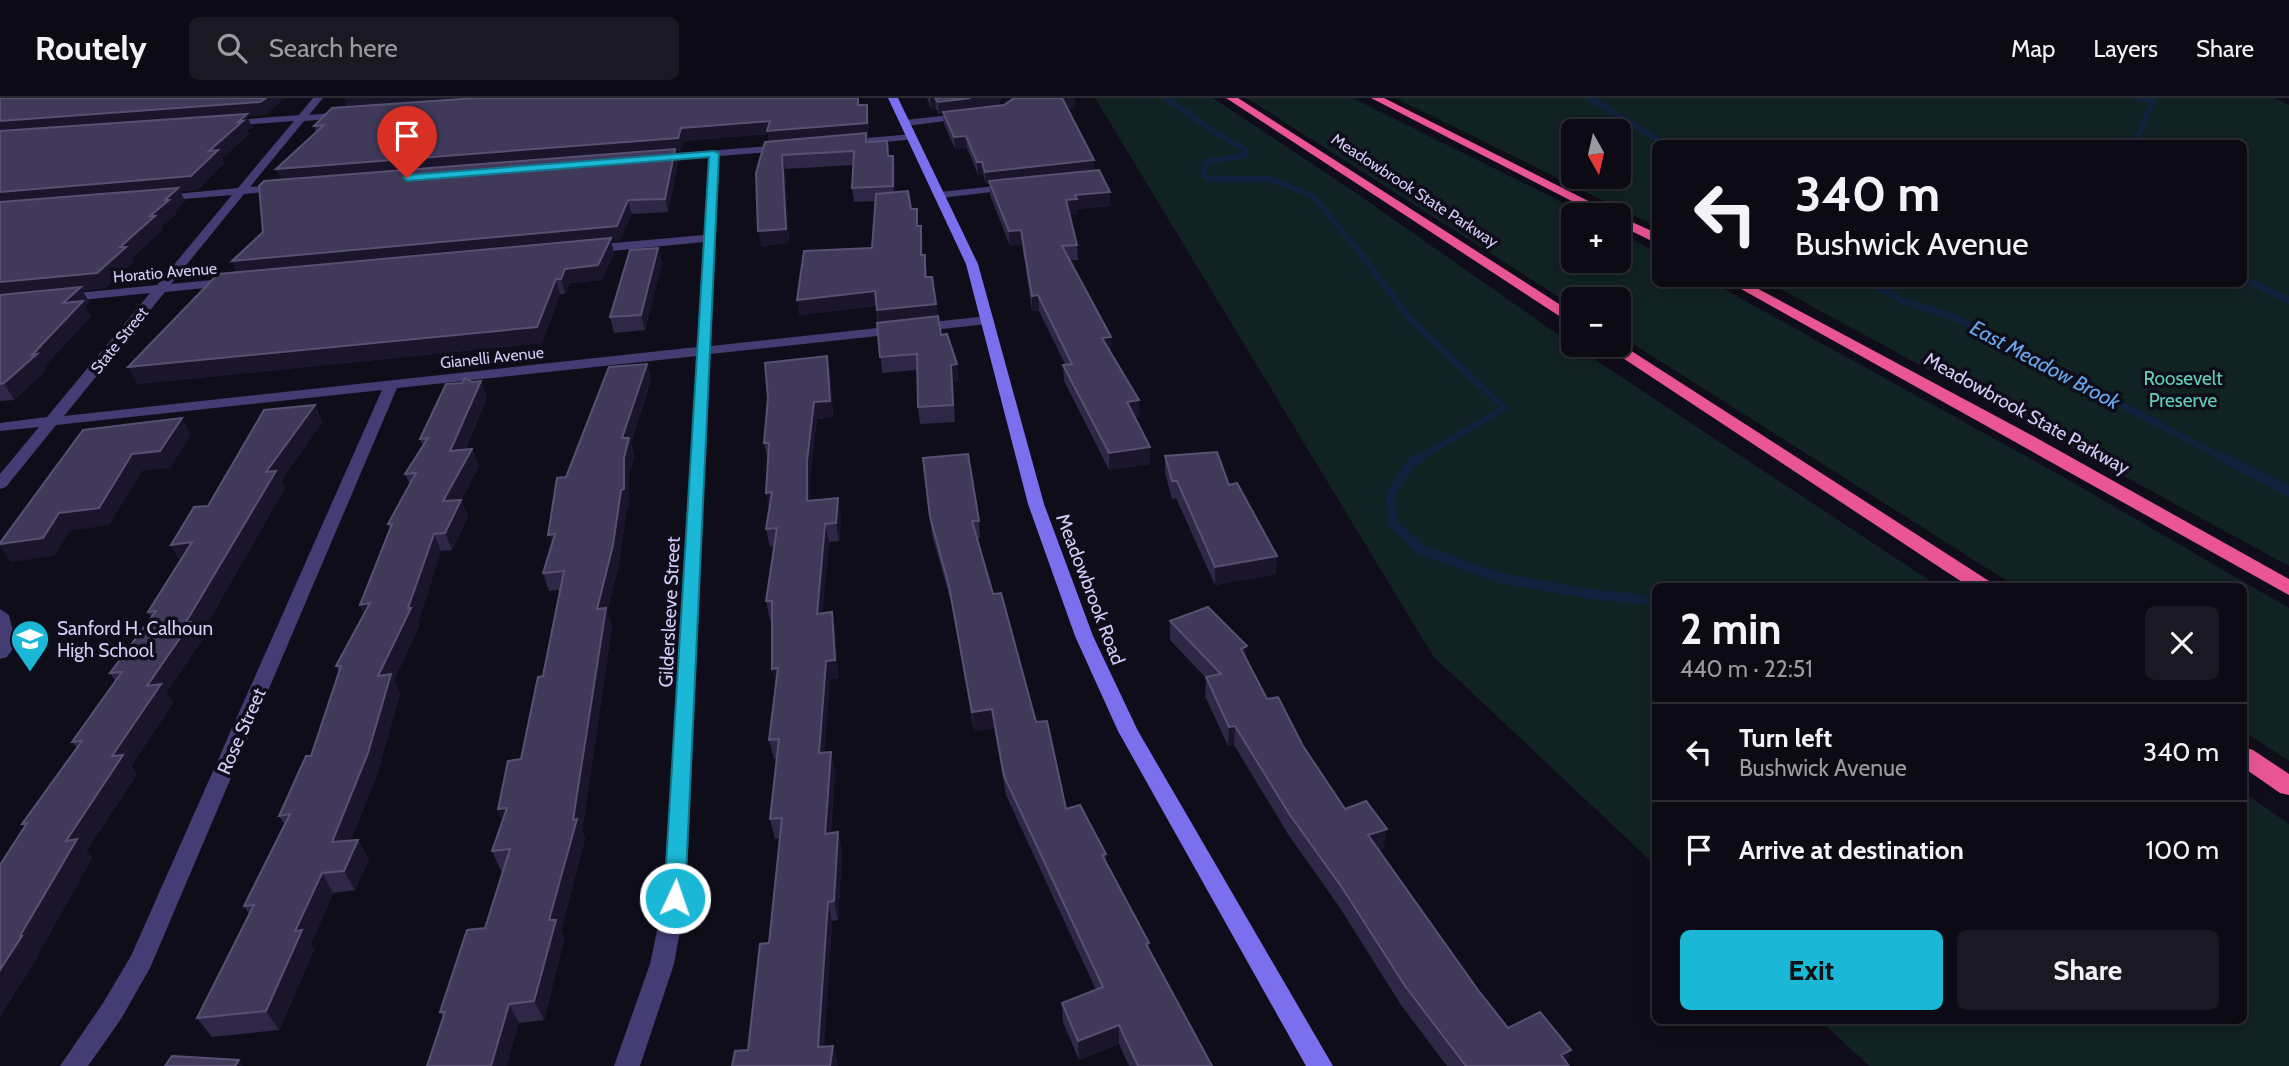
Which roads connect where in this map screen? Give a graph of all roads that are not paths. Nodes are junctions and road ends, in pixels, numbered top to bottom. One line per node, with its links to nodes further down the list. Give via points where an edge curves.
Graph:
1 (318, 98): 7 (street, State Street)
2 (893, 98): 9 (street, Meadowbrook Road)
3 (1231, 98): 28 (highway, Meadowbrook State Parkway)
4 (1376, 98): 19 (highway)
5 (356, 114): 7 (street)
6 (978, 115): 9 (street)
7 (302, 118): 8 (street); 16 (street, State Street)
8 (219, 124)
9 (909, 130): 10 (street); 17 (street, Meadowbrook Road)
10 (826, 144)
11 (798, 147): 12 (street)
12 (714, 153): 13 (street); 22 (street, Gildersleeve Street)
13 (644, 159)
14 (1031, 185): 17 (street)
15 (296, 187): 16 (street)
16 (240, 192): 18 (street); 26 (street, State Street)
17 (940, 195): 29 (street, Meadowbrook Road, via 971,264)
18 (147, 199)
19 (1584, 203)
20 (1631, 226): 21 (highway)
21 (1652, 237)
22 (710, 238): 23 (street); 30 (street, Gildersleeve Street)
23 (573, 250)
24 (243, 281): 26 (street, Horatio Avenue)
25 (1745, 287): 37 (highway, Meadowbrook State Parkway)
26 (161, 289): 27 (street, Horatio Avenue); 33 (street, State Street)
27 (54, 299)
28 (1561, 312)
29 (988, 320): 30 (street, Gianelli Avenue); 44 (street, Meadowbrook Road, via 1036,504 1084,636 1128,731)
30 (703, 351): 32 (street, Gianelli Avenue); 43 (street, Gildersleeve Street, via 675,898 662,964)
31 (1629, 357): 36 (highway)
32 (391, 385): 33 (street, Gianelli Avenue); 42 (street, Rose Street, via 141,961)
33 (51, 422): 34 (street, Gianelli Avenue); 35 (street, State Street)
34 (0, 427)
35 (0, 484)
36 (1977, 583)
37 (2289, 588)
38 (0, 615): 39 (street, via 7,644)
39 (0, 653)
40 (2247, 758): 41 (highway)
41 (2289, 786)
42 (73, 1066)
43 (627, 1066)
44 (1320, 1066)

